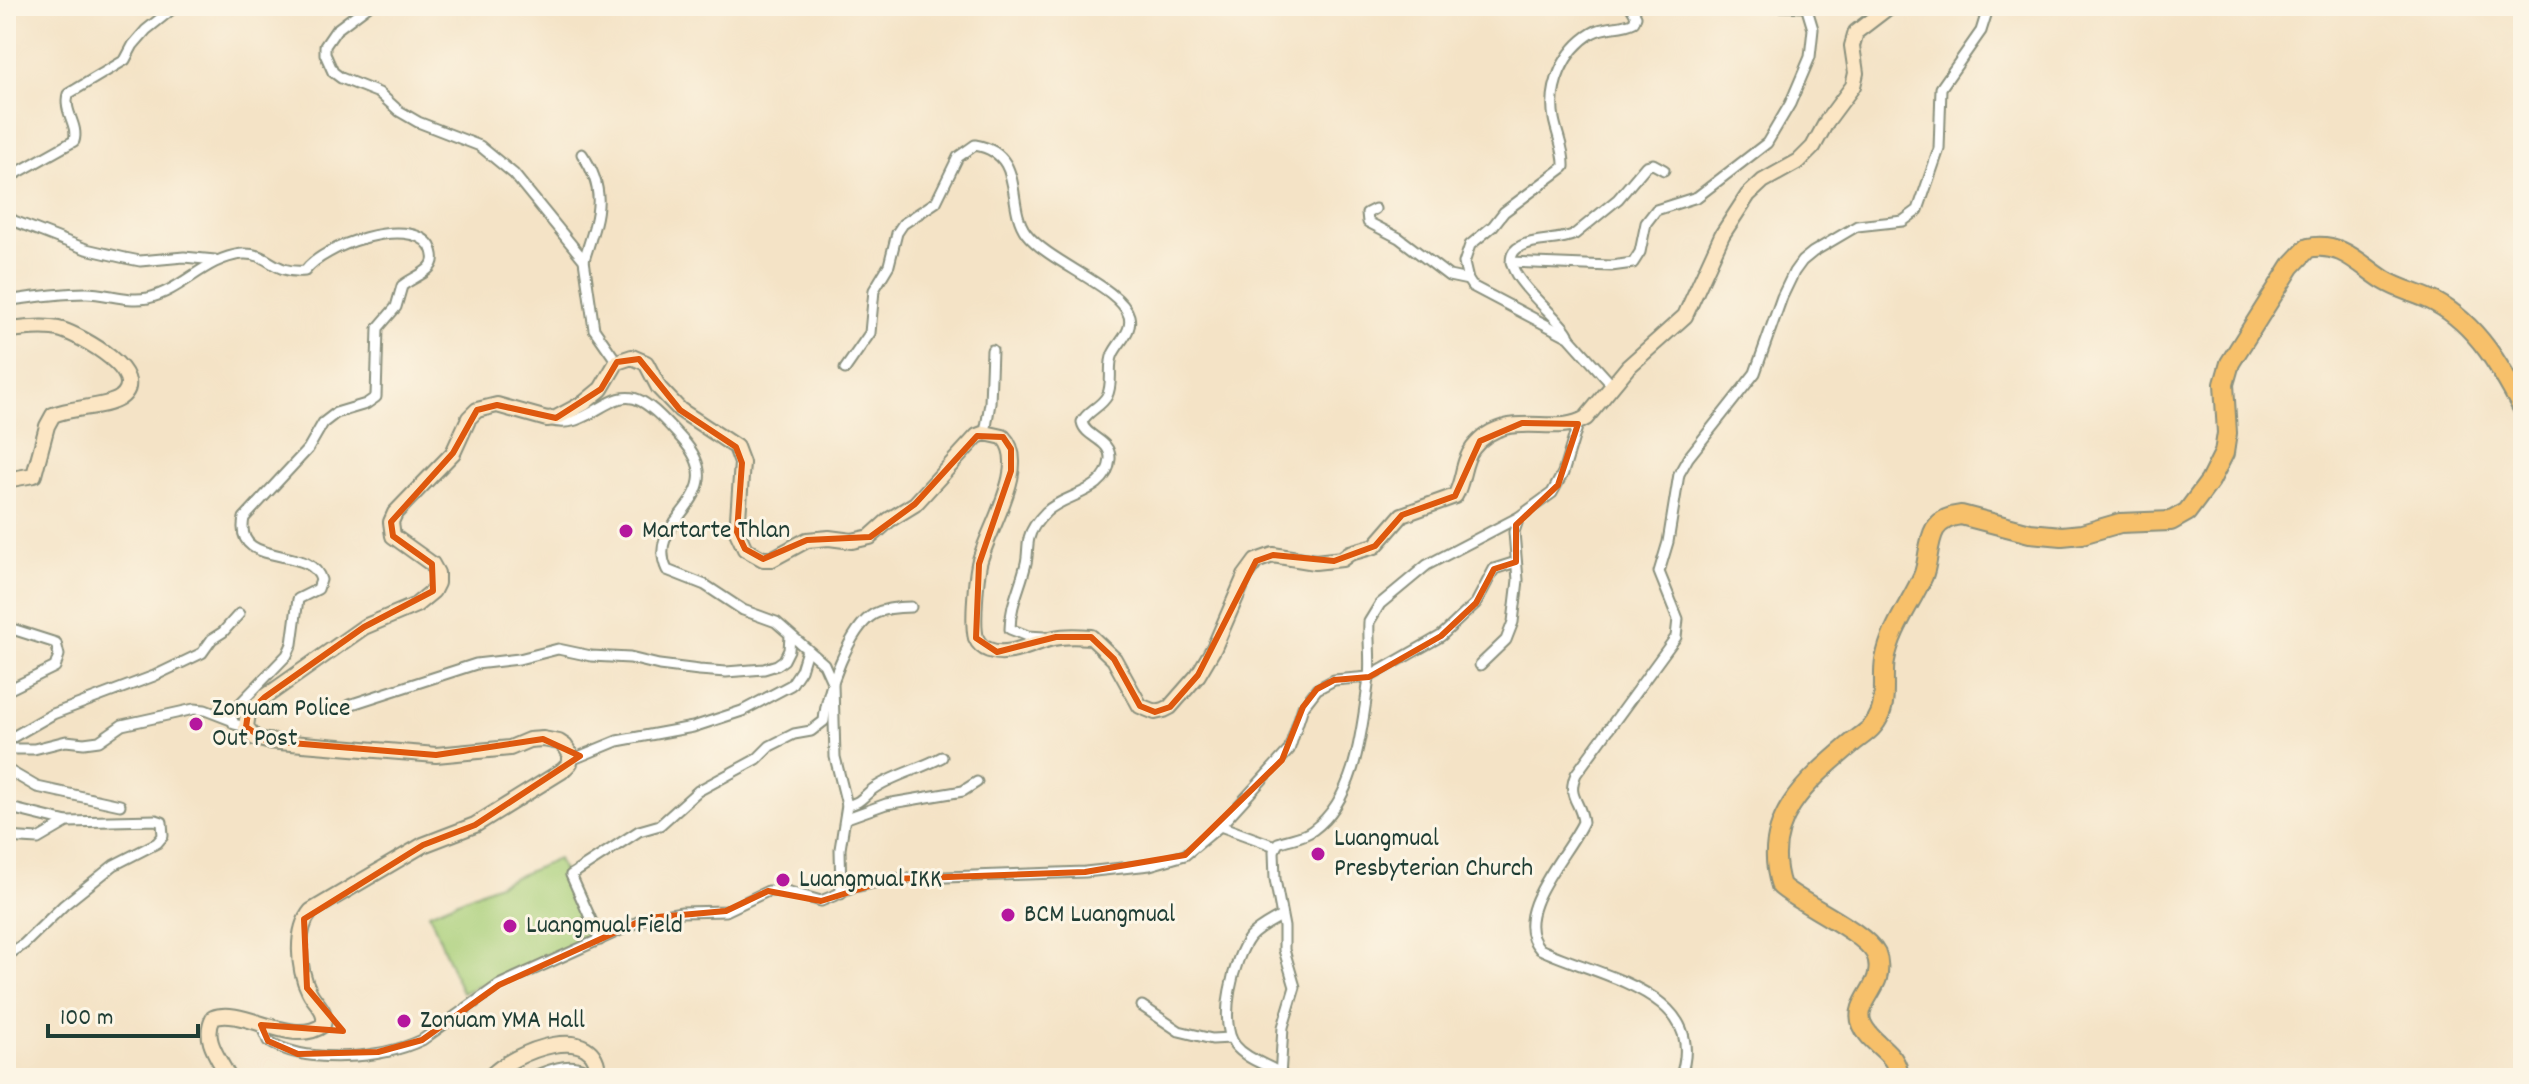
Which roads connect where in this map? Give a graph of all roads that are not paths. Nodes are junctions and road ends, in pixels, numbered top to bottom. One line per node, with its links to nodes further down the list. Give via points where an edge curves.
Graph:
1 (176, 6): 10 (street, via 146,30 125,60 68,94 74,141)
2 (368, 6): 13 (street, via 336,30 325,46 333,72 379,93 408,117 492,154)
3 (1630, 6): 16 (street, via 1634,22 1592,33 1567,56 1553,108 1564,167 1470,245 1464,257)
4 (1776, 6): 5 (street)
5 (1806, 6): 15 (street, via 1812,49 1772,135 1746,162 1697,197 1656,210 1633,263)
6 (1890, 6): 23 (street, via 1856,32 1853,86 1813,147 1748,195 1722,235 1685,316)
7 (1986, 6): 70 (street, via 1981,31 1941,88 1939,149 1918,210 1903,221 1857,226 1802,261 1782,297 1755,373 1679,474 1659,572 1678,619 1676,637 1576,774 1573,798 1583,822 1536,900 1530,931 1540,949 1617,978 1668,1006 1686,1042)
8 (582, 154): 13 (street, via 594,171 599,199)
9 (1664, 170): 15 (street, via 1646,166 1618,199 1575,234 1523,245)
10 (6, 179)
11 (1375, 209): 16 (street, via 1367,213 1368,222 1449,276)
12 (6, 215): 14 (street, via 78,247 125,258)
13 (584, 260): 21 (street, via 594,329)
14 (218, 261): 17 (street, via 173,290 144,298 87,293); 42 (street, via 255,254 284,271 305,271 312,261 353,240 391,235 423,239 434,260 402,286 396,307 378,328 376,397 323,423 308,449 244,518 243,532 254,547 302,561 316,569 321,580 318,589 298,599 287,655 233,709)
15 (1511, 262): 19 (street, via 1521,284)
16 (1468, 280): 19 (street)
17 (6, 301)
18 (6, 330): 28 (street, via 65,331 113,359 129,380 119,398 53,415 34,475)
19 (1569, 337): 23 (street)
20 (992, 350): 27 (street)
21 (617, 362): 25 (street, via 601,389 584,403); 27 (street, via 632,357 646,363 659,388 680,410 736,447 742,463 737,532 745,549 763,559 807,540 870,537 915,504 969,443)
22 (845, 369): 35 (street, via 870,333 874,290 892,259 903,224 936,202 967,148 975,145 991,152 1008,167 1025,232 1049,256 1110,292 1130,323 1111,359 1106,397 1082,422 1084,430 1106,446 1107,469 1095,487 1047,510 1037,523 1010,612 1010,629)
23 (1612, 385): 26 (street)
24 (2523, 409): 71 (highway, via 2493,355 2458,318 2344,252 2308,248 2230,363 2224,384 2224,453 2187,512 2171,521 2120,523 2062,536 1961,515 1936,527 1924,574 1888,647 1877,721 1792,802 1774,853 1781,886 1876,954 1877,979 1860,1019 1893,1057)
25 (547, 419): 34 (street, via 570,424 630,397 656,413 690,448 700,472 691,499 665,536 662,560 667,570 776,622); 43 (street, via 497,405 469,418 453,453 391,522 393,536 432,564 437,573 433,591 416,605 364,627 265,697 248,713)
26 (1578, 424): 29 (street, via 1558,485); 35 (street, via 1522,423 1480,441 1470,452 1455,496 1402,515 1375,546 1334,561 1273,555 1256,561 1198,675 1164,710 1140,706 1114,659 1091,637)
27 (985, 433): 35 (street, via 1003,437 1012,459 1002,509 979,564 976,638 997,652)
28 (6, 480)
29 (1519, 517): 30 (street); 38 (street, via 1427,565 1380,604 1369,622)
30 (1516, 562): 37 (street, via 1513,622 1506,640); 38 (street, via 1494,569 1476,603 1441,636)
31 (911, 607): 39 (street, via 882,610 868,618)
32 (239, 614): 44 (street, via 202,653 53,714)
33 (6, 627): 40 (street, via 56,643 59,655 55,667)
34 (790, 636): 36 (street); 41 (street, via 784,660 764,669 699,670 558,649 476,664)
35 (1056, 637)
36 (807, 650): 39 (street, via 824,664); 47 (street, via 791,685 742,711 693,727 617,741)
37 (1480, 665)
38 (1369, 677): 55 (street, via 1334,680 1317,689 1303,707 1289,750); 57 (street, via 1355,764 1338,801 1315,829)
39 (833, 684): 51 (street, via 835,757); 60 (street, via 824,721 811,731 770,746 757,759 698,791 660,825 639,831 571,875)
40 (6, 691)
41 (349, 705)
42 (231, 720): 43 (street); 45 (street, via 194,709 122,725 99,741)
43 (246, 727): 47 (street, via 255,738 267,741 436,755 510,748 543,739 565,746)
44 (6, 741)
45 (6, 749)
46 (942, 757): 51 (street)
47 (571, 760): 63 (street, via 562,771 475,825 423,845 311,911 302,929 301,965 310,994 326,1018 323,1025 310,1030)
48 (6, 769): 50 (street, via 37,787)
49 (977, 782): 53 (street, via 963,791 886,804)
50 (120, 805)
51 (847, 805): 53 (street)
52 (6, 807): 54 (street)
53 (847, 818): 58 (street, via 840,849)
54 (67, 822): 56 (street, via 38,839); 61 (street, via 156,820 164,827 163,836 149,848 114,865)
55 (1220, 826): 57 (street); 58 (street, via 1185,855 1162,863 1085,872 892,879)
56 (6, 837)
57 (1275, 846): 59 (street)
58 (841, 894): 60 (street, via 821,901 768,891 726,911 647,918)
59 (1281, 916): 64 (street, via 1251,937 1238,962 1231,983); 65 (street, via 1295,987 1283,1027)
60 (600, 940): 63 (street, via 499,985 412,1045 316,1056 276,1046)
61 (6, 956)
62 (1142, 1006): 64 (street, via 1179,1031)
63 (261, 1025): 66 (street, via 232,1015 213,1018 211,1046)
64 (1231, 1038): 65 (street, via 1250,1058)
65 (1283, 1076)
66 (229, 1078)
67 (489, 1078): 69 (street, via 534,1050 575,1044 593,1053)
68 (529, 1078): 69 (street, via 569,1066)
69 (595, 1078)
70 (1680, 1078)
71 (1899, 1078)

